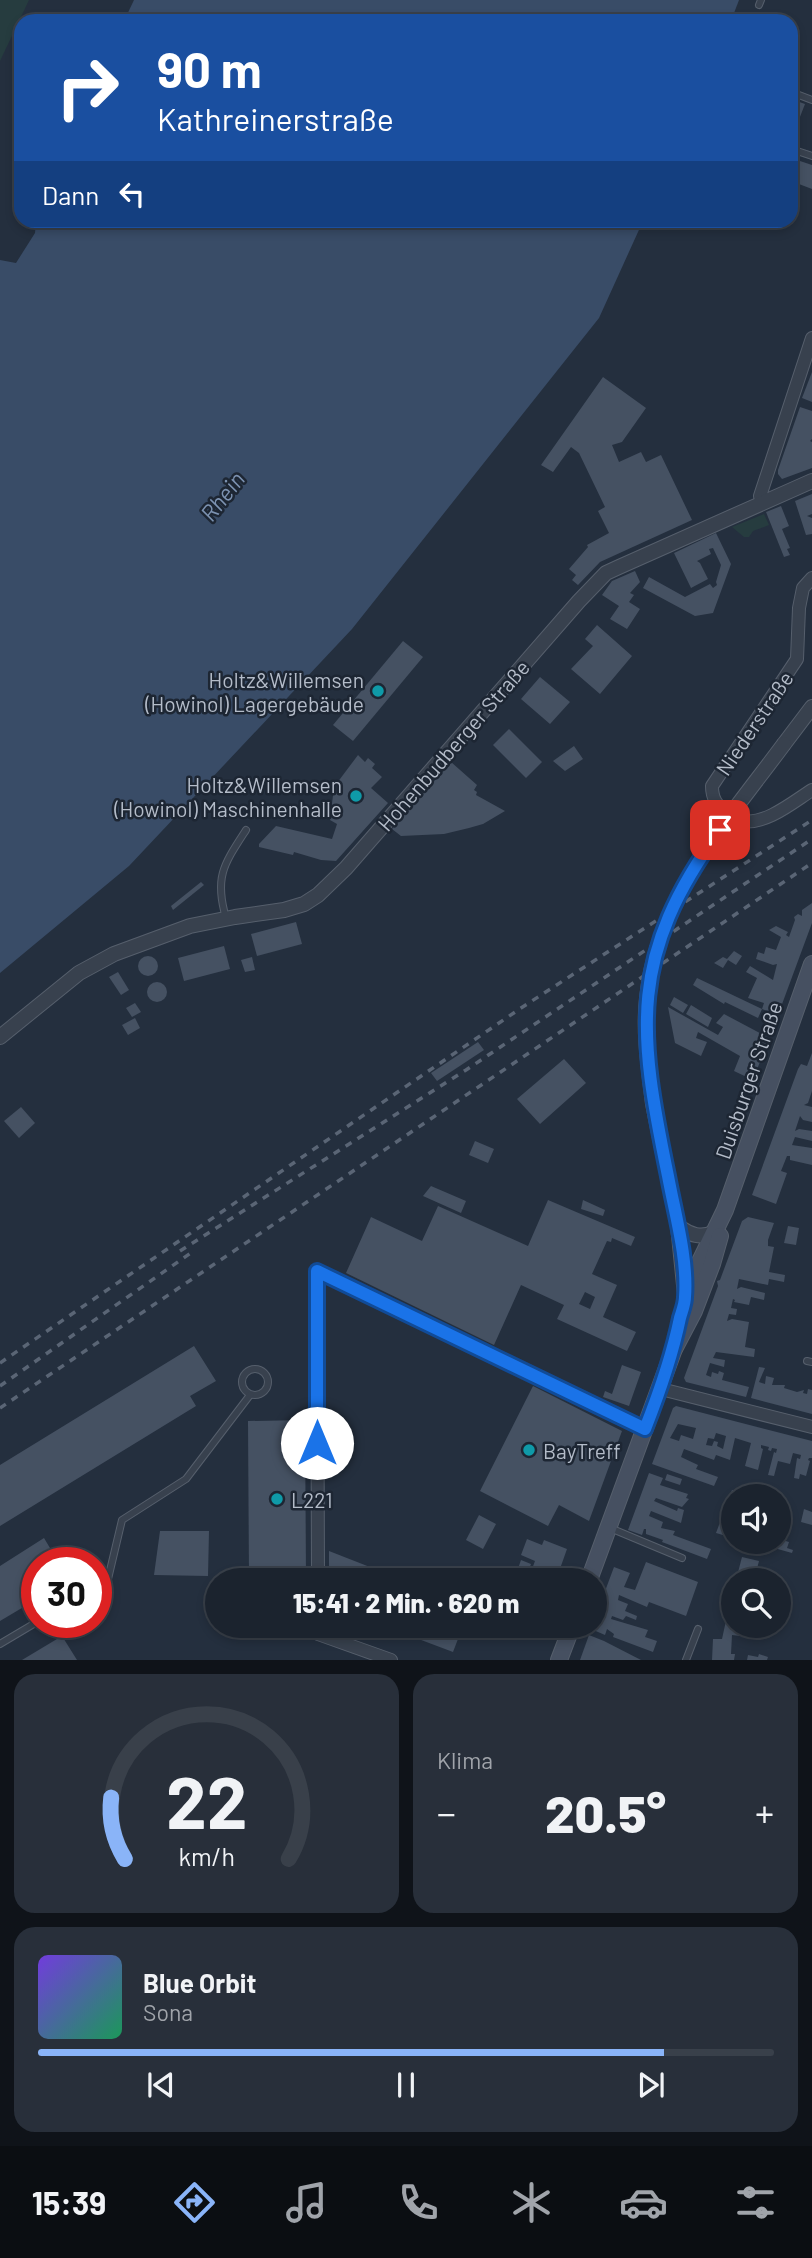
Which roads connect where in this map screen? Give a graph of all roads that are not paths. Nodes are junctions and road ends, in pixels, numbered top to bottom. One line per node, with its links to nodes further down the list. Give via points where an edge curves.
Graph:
1 (812, 338): 3 (street, via 760,496)
2 (812, 481): 3 (street, Hohenbudberger Straße)
3 (762, 502): 8 (street, Hohenbudberger Straße, via 606,573 318,895 284,910)
4 (812, 578): 6 (street, Niederstraße, via 803,587 799,608 797,659 712,786 712,797 741,821 764,818)
5 (812, 706): 12 (street, bridge, via 704,852 679,893 653,960 646,999 646,1045)
6 (812, 790)
7 (246, 830): 8 (lane, via 222,869 220,898)
8 (226, 919): 10 (street, Hohenbudberger Straße, via 190,926 114,954 79,973)
9 (812, 964): 11 (main road, Duisburger Straße)
10 (0, 1037)
11 (725, 1210): 13 (main road, Duisburger Straße); 15 (main road, Duisburger Straße, via 712,1265)
12 (678, 1226): 13 (street, via 701,1236); 14 (street)
13 (715, 1233): 14 (main road, Duisburger Straße)
14 (685, 1298): 15 (main road, Duisburger Straße)
15 (674, 1349): 16 (main road, Duisburger Straße)
16 (661, 1389): 18 (street); 19 (main road, Duisburger Straße)
17 (250, 1395): 17 (lane, via 262,1395 268,1387 268,1377 260,1369 251,1370 240,1383); 22 (lane, via 186,1479 122,1520)
18 (812, 1427)
19 (645, 1429): 20 (main road, Duisburger Straße); 23 (street, via 317,1271)
20 (609, 1527): 21 (lane); 24 (main road, Duisburger Straße)
21 (682, 1558)
22 (112, 1562)
23 (318, 1568)
24 (594, 1568)
25 (698, 1629): 32 (lane)
26 (21, 1632): 29 (lane)
27 (337, 1638): 30 (street)
28 (567, 1638): 31 (main road)
29 (0, 1644)
30 (391, 1660)
31 (559, 1660)
32 (686, 1660)

